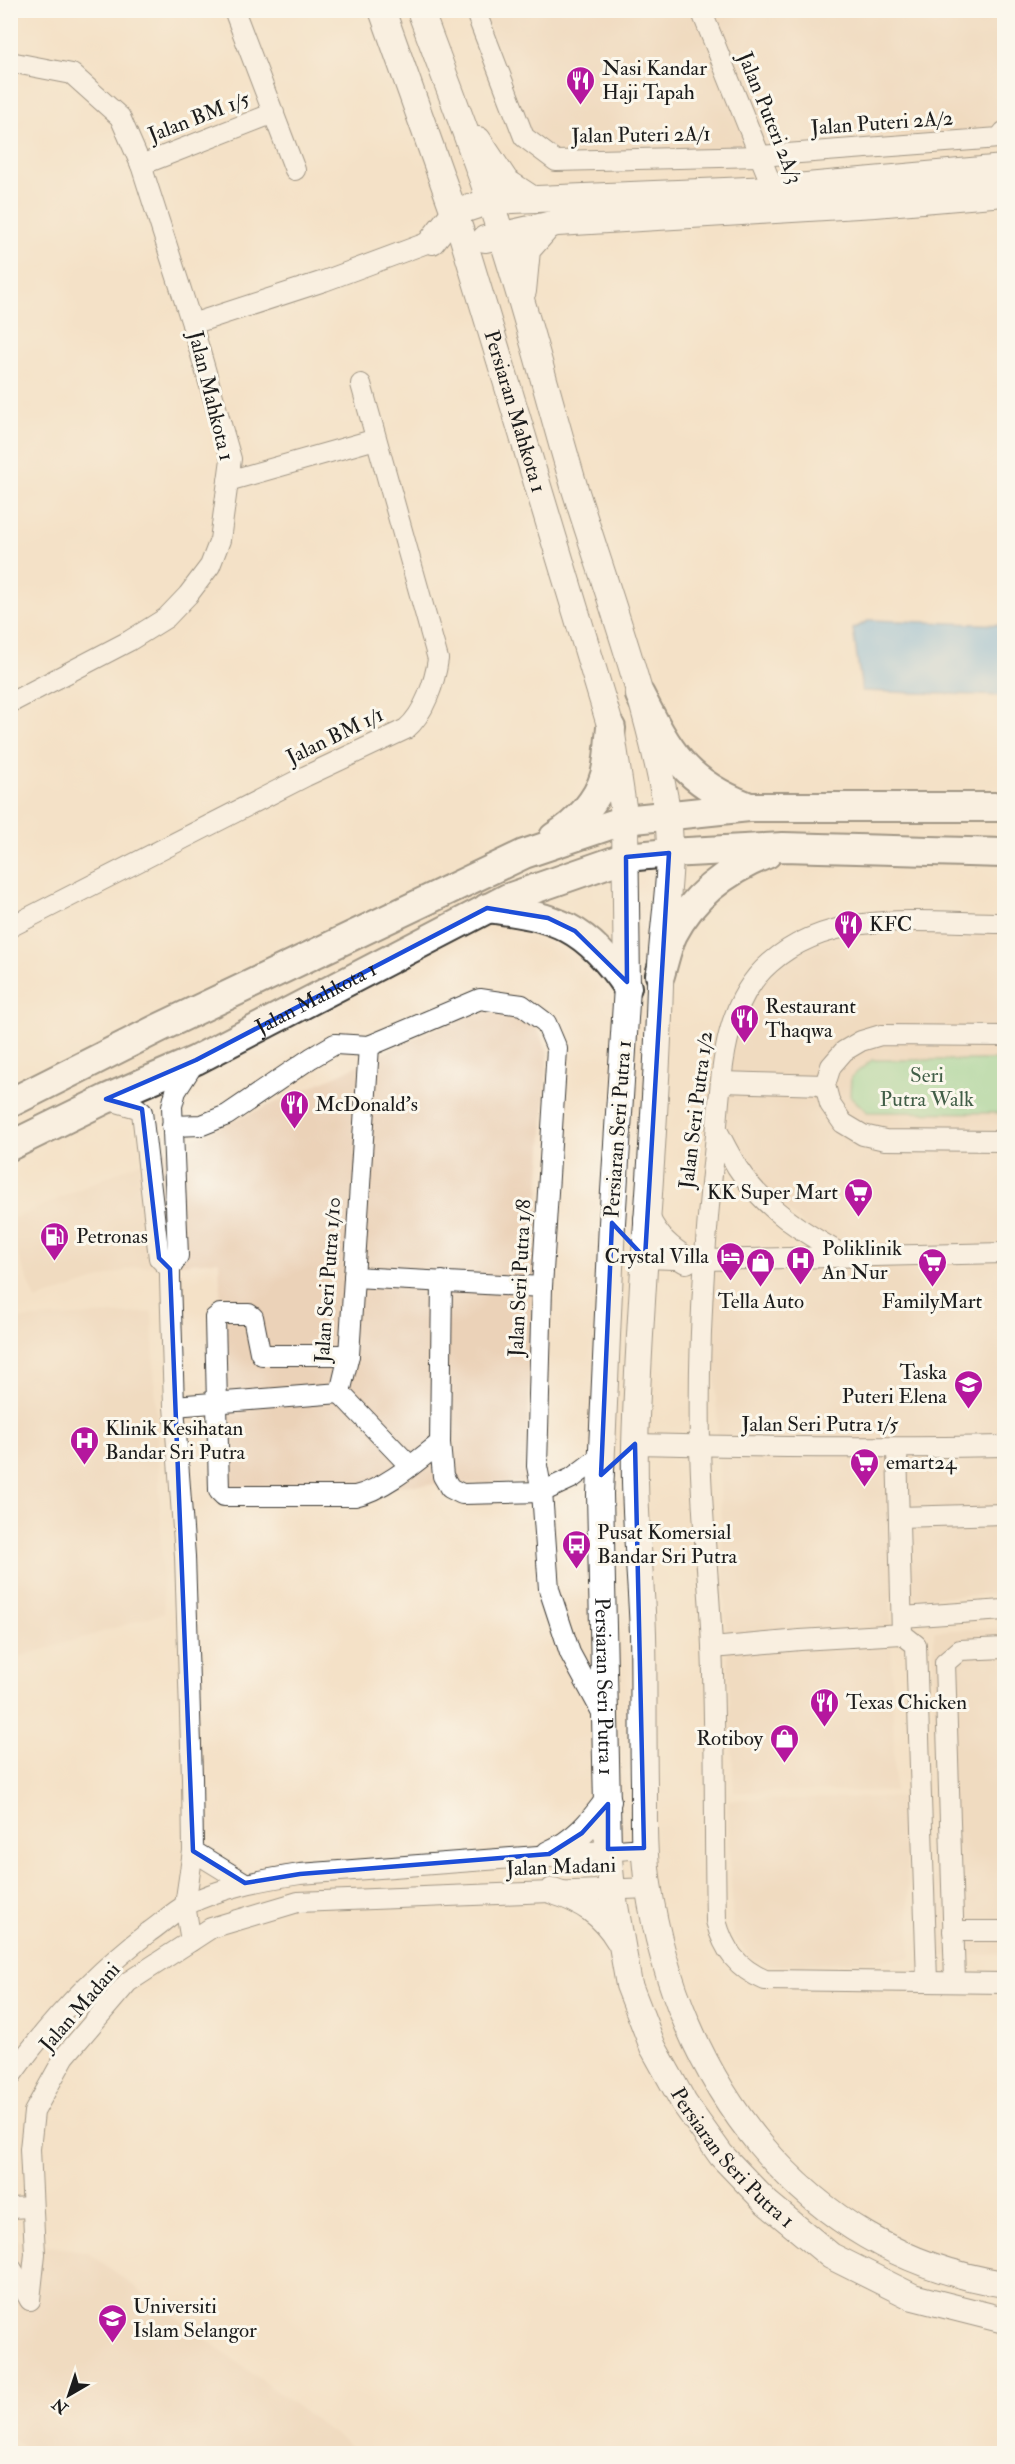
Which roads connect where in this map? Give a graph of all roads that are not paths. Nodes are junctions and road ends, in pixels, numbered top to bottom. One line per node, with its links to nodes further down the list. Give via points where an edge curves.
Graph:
1 (234, 10): 8 (street, Jalan BM 1/5)
2 (381, 10): 18 (street, Persiaran Mahkota 1)
3 (420, 10): 7 (street, Persiaran Mahkota 1)
4 (475, 10): 10 (street, Jalan Puteri 2A/1, via 524,136 556,161)
5 (701, 10): 10 (street, Jalan Puteri 2A/3)
6 (10, 62): 11 (street, Jalan Mahkota 1, via 72,74 120,117)
7 (455, 107): 15 (street, via 506,182); 17 (street, Persiaran Mahkota 1)
8 (274, 113): 11 (street, Jalan BM 1/5); 13 (street, Jalan BM 1/5)
9 (1005, 132): 10 (street, Jalan Puteri 2A/2, via 999,138)
10 (760, 156): 16 (street, Jalan Puteri 2A/3)
11 (141, 165): 24 (street, Jalan Mahkota 1)
12 (1005, 168): 16 (street)
13 (295, 170)
14 (1005, 193): 16 (street)
15 (532, 199): 16 (street); 17 (street)
16 (777, 200): 19 (street)
17 (490, 201): 18 (street); 20 (street, Persiaran Mahkota 1)
18 (454, 213): 21 (street); 22 (street, Persiaran Mahkota 1)
19 (549, 225): 20 (street); 23 (street, via 528,250)
20 (501, 234): 22 (street); 23 (street, Persiaran Mahkota 1)
21 (432, 242): 22 (street); 24 (street)
22 (465, 246): 30 (street, Persiaran Mahkota 1)
23 (522, 307): 28 (street, Persiaran Mahkota 1)
24 (192, 324): 27 (street, Jalan Mahkota 1, via 231,459)
25 (361, 384): 26 (street, Jalan BM 1/1)
26 (376, 439): 27 (street); 42 (street, Jalan BM 1/1, via 438,659 437,671 414,722)
27 (228, 481): 29 (street, Jalan Mahkota 1, via 220,540 210,566 189,595 166,618 129,641)
28 (639, 695): 31 (main road, via 656,728 693,776 718,795); 33 (street, Persiaran Mahkota 1)
29 (10, 703)
30 (611, 728): 34 (street, Persiaran Mahkota 1); 37 (main road, via 605,776 596,796 563,832)
31 (749, 807): 32 (main road, Jalan Mahkota 1); 33 (main road, Jalan Mahkota 1)
32 (1005, 807)
33 (668, 815): 34 (main road, Jalan Mahkota 1); 36 (street, Persiaran Mahkota 1)
34 (625, 820): 37 (main road, Jalan Mahkota 1); 39 (street, Persiaran Mahkota 1)
35 (783, 847): 36 (main road, Jalan Mahkota 1); 38 (main road, Jalan Mahkota 1); 43 (main road, via 717,880 692,905 672,935)
36 (669, 852): 39 (main road, Jalan Mahkota 1); 43 (street, Persiaran Seri Putra 1)
37 (524, 854): 51 (main road, Jalan Mahkota 1)
38 (1005, 854)
39 (626, 857): 40 (main road, Jalan Mahkota 1); 44 (street, Persiaran Seri Putra 1)
40 (487, 908): 44 (main road, via 548,918 575,931 596,947); 47 (main road, Jalan Mahkota 1)
41 (1005, 923): 48 (street, Jalan Seri Putra 1/2, via 882,922 840,927 802,939 768,964 745,994 729,1028)
42 (10, 927)
43 (660, 975): 56 (street, Persiaran Seri Putra 1)
44 (627, 987): 57 (street, Persiaran Seri Putra 1)
45 (1005, 1036): 49 (street, via 881,1035 844,1051 831,1066)
46 (369, 1046): 52 (street, via 336,1044 226,1115 202,1125); 63 (street, Jalan Seri Putra 1/10); 65 (street, Jalan Seri Putra 1/8, via 480,999 522,1005 546,1023 557,1049)
47 (196, 1060): 50 (main road, Jalan Mahkota 1); 52 (street, via 176,1091)
48 (722, 1082): 49 (street); 53 (street, Jalan Seri Putra 1/2)
49 (825, 1085): 54 (street, via 830,1104 843,1123 863,1136 885,1140)
50 (106, 1099): 55 (main road, Jalan Mahkota 1); 62 (street, via 142,1112 159,1258)
51 (10, 1103)
52 (172, 1126): 62 (street, via 178,1256)
53 (717, 1130): 59 (street, via 738,1169 768,1205 803,1233); 61 (street, Jalan Seri Putra 1/2)
54 (1005, 1142)
55 (10, 1146)
56 (647, 1219): 60 (street, Persiaran Seri Putra 1); 61 (street, via 654,1234 673,1252)
57 (612, 1223): 60 (street); 77 (street, Persiaran Seri Putra 1)
58 (1005, 1253): 59 (street)
59 (845, 1257): 61 (street)
60 (645, 1258): 61 (street); 66 (street, Persiaran Seri Putra 1)
61 (695, 1260): 66 (street, via 670,1266); 75 (street, Jalan Seri Putra 1/2)
62 (170, 1272): 70 (street)
63 (354, 1277): 64 (street); 67 (street, Jalan Seri Putra 1/10)
64 (442, 1281): 65 (street); 71 (street)
65 (542, 1287): 80 (street, Jalan Seri Putra 1/8, via 537,1466)
66 (643, 1293): 72 (street, Persiaran Seri Putra 1)
67 (350, 1355): 68 (street, Jalan Seri Putra 1/10); 69 (street, via 262,1355 253,1317 220,1314 215,1318)
68 (340, 1393): 69 (street, Jalan Seri Putra 1/10); 78 (street)
69 (215, 1404): 70 (street, Jalan Seri Putra 1/10); 78 (street, via 219,1491 224,1496 355,1496 367,1494)
70 (174, 1406): 92 (street, via 185,1556)
71 (440, 1443): 78 (street); 80 (street, via 442,1476 450,1488 462,1494)
72 (635, 1444): 73 (street, Jalan Seri Putra 1/5); 79 (street, Persiaran Seri Putra 1); 81 (street, via 613,1468)
73 (669, 1444): 75 (street, Jalan Seri Putra 1/5); 79 (street, via 646,1461)
74 (1005, 1446): 76 (street, Jalan Seri Putra 1/5)
75 (700, 1447): 76 (street, Jalan Seri Putra 1/5); 86 (street, Jalan Seri Putra 1/2)
76 (897, 1449): 83 (street)
77 (601, 1456): 80 (street, via 572,1478); 81 (street, Persiaran Seri Putra 1)
78 (410, 1466)
79 (635, 1481): 90 (street, Persiaran Seri Putra 1, via 643,1630)
80 (542, 1492): 88 (street, Jalan Seri Putra 1/8, via 549,1588 570,1653)
81 (600, 1494): 88 (street, Persiaran Seri Putra 1)
82 (1005, 1514): 83 (street)
83 (900, 1517): 85 (street)
84 (1005, 1610): 85 (street)
85 (902, 1625): 86 (street); 103 (street, via 916,1645)
86 (712, 1648): 103 (street, Jalan Seri Putra 1/2, via 716,1921 732,1958 748,1973 765,1980)
87 (1005, 1648): 99 (street, via 960,1650 945,1663)
88 (606, 1719): 89 (street, Persiaran Seri Putra 1)
89 (608, 1801): 91 (street, Persiaran Seri Putra 1); 93 (street, via 582,1833)
90 (644, 1848): 91 (street, Jalan Madani); 95 (street, Persiaran Seri Putra 1)
91 (609, 1850): 93 (street, Jalan Madani); 96 (street, Persiaran Seri Putra 1)
92 (192, 1851): 94 (street); 98 (street)
93 (549, 1854): 94 (street, Jalan Madani, via 300,1874)
94 (245, 1883): 98 (street, Jalan Madani)
95 (649, 1888): 96 (street, Jalan Madani); 110 (street, Persiaran Seri Putra 1, via 668,1972 695,2043 734,2110 767,2154 809,2196 861,2234 924,2263)
96 (612, 1889): 97 (street, Jalan Madani); 102 (street, Persiaran Seri Putra 1)
97 (553, 1891): 101 (street, Jalan Madani, via 298,1902 211,1928); 102 (street, via 589,1906)
98 (185, 1905): 101 (street); 106 (street, Jalan Madani, via 89,1982)
99 (953, 1931): 100 (street); 104 (street)
100 (1005, 1931)
101 (191, 1941): 107 (street, Jalan Madani, via 128,1982 65,2056 34,2112 30,2149)
102 (622, 1945): 111 (street, Persiaran Seri Putra 1, via 629,1985 652,2047 684,2103 721,2155 767,2203 831,2256 913,2296)
103 (927, 1981): 104 (street, Jalan Seri Putra 1/2)
104 (955, 1981): 105 (street, Jalan Seri Putra 1/2)
105 (1005, 1983)
106 (10, 2077)
107 (32, 2207): 108 (street); 109 (street, Jalan Madani, via 35,2254 30,2300)
108 (10, 2208)
109 (10, 2266)
110 (1005, 2284)
111 (1005, 2320)

